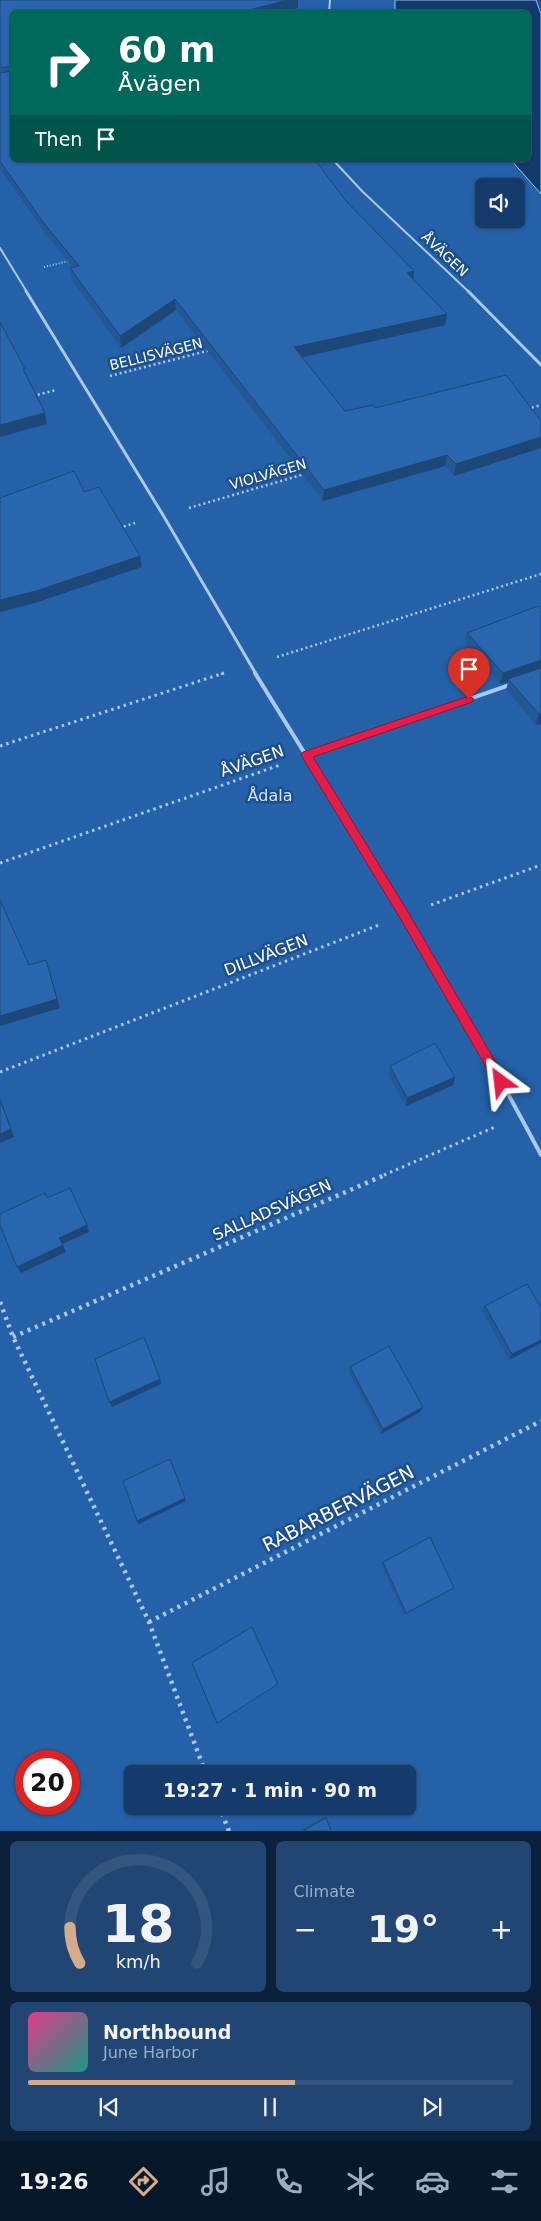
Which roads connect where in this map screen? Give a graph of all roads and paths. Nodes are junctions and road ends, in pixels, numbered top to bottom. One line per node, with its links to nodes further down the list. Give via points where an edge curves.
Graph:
1 (335, 162): 6 (lane, ÅVÄGEN)
2 (0, 248): 4 (lane)
3 (74, 260): 4 (path)
4 (16, 274): 7 (lane)
5 (215, 349): 7 (path, BELLISVÄGEN)
6 (541, 365)
7 (82, 384): 8 (path, BELLISVÄGEN); 12 (lane)
8 (27, 398)
9 (541, 405): 10 (path)
10 (522, 410)
11 (314, 471): 12 (path, VIOLVÄGEN)
12 (163, 515): 13 (path, VIOLVÄGEN); 15 (lane, via 250,665)
13 (115, 529)
14 (513, 684): 15 (lane, ÅVÄGEN)
15 (307, 755): 16 (path, ÅVÄGEN); 18 (lane)
16 (0, 863)
17 (541, 865): 18 (path, DILLVÄGEN)
18 (404, 915): 19 (path, DILLVÄGEN); 20 (lane)
19 (0, 1072)
20 (520, 1115): 21 (lane); 23 (path, SALLADSVÄGEN)
21 (541, 1154)
22 (0, 1302): 23 (path)
23 (12, 1337): 25 (path)
24 (541, 1421): 25 (path, RABARBERVÄGEN)
25 (149, 1622): 26 (path)
26 (203, 1765)
27 (223, 1815): 28 (path)
28 (229, 1831)

